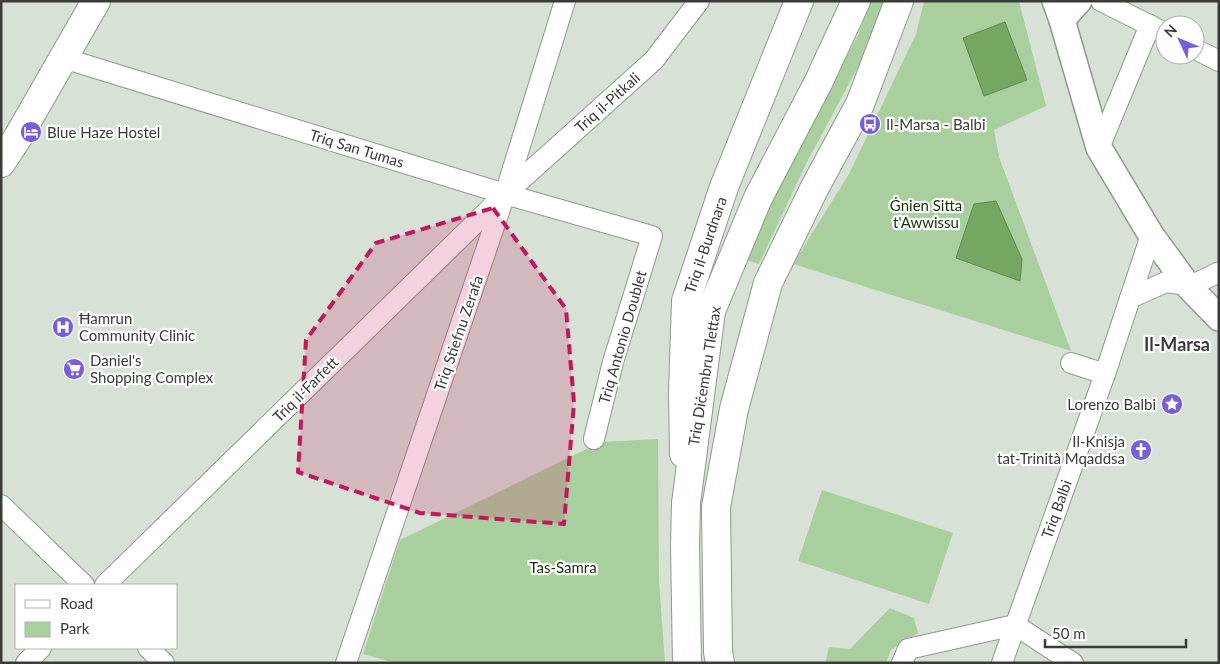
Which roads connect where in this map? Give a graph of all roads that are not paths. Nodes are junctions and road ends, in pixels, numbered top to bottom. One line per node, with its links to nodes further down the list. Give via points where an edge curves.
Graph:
1 (96, 1): 13 (main road)
2 (565, 1): 17 (street, Triq Stiefnu Zerafa)
3 (699, 1): 17 (street, Triq il-Pitkali, via 654,60)
4 (799, 1): 27 (main road, Triq il-Burdnara, via 724,187 686,301 683,393)
5 (856, 1): 27 (main road, Triq Diċembru Tlettax, via 758,198 710,311)
6 (899, 1): 38 (main road, via 860,104 768,283 734,409 716,507)
7 (1079, 1): 9 (street)
8 (1101, 1): 10 (street)
9 (1058, 11): 15 (street)
10 (1155, 28)
11 (1155, 35): 15 (street)
12 (1205, 54): 14 (street)
13 (63, 58): 16 (main road); 17 (street, Triq San Tumas)
14 (1219, 61)
15 (1099, 148): 18 (street)
16 (1, 163)
17 (505, 194): 19 (street, Triq San Tumas); 30 (street, Triq il-Farfett); 36 (street, Triq Stiefnu Zerafa)
18 (1151, 235): 21 (street); 22 (street, Triq Balbi)
19 (652, 236): 26 (street, Triq Antonio Doublet, via 613,362)
20 (1219, 275): 21 (street, via 1217,273)
21 (1188, 286): 22 (street, via 1166,282); 23 (street)
22 (1130, 298): 25 (street, Triq Balbi)
23 (1219, 318)
24 (1071, 363): 25 (street)
25 (1105, 374): 31 (street, Triq Balbi)
26 (594, 439)
27 (686, 503): 37 (main road, Triq Diċembru Tlettax)
28 (1, 505): 29 (street)
29 (83, 584)
30 (106, 584)
31 (1015, 625): 39 (street, via 908,649); 40 (street, Triq Balbi); 41 (street)
32 (40, 649): 34 (street)
33 (149, 649): 35 (street)
34 (26, 663)
35 (164, 663)
36 (346, 663)
37 (687, 663)
38 (720, 663)
39 (902, 663)
40 (1002, 663)
41 (1073, 663)

